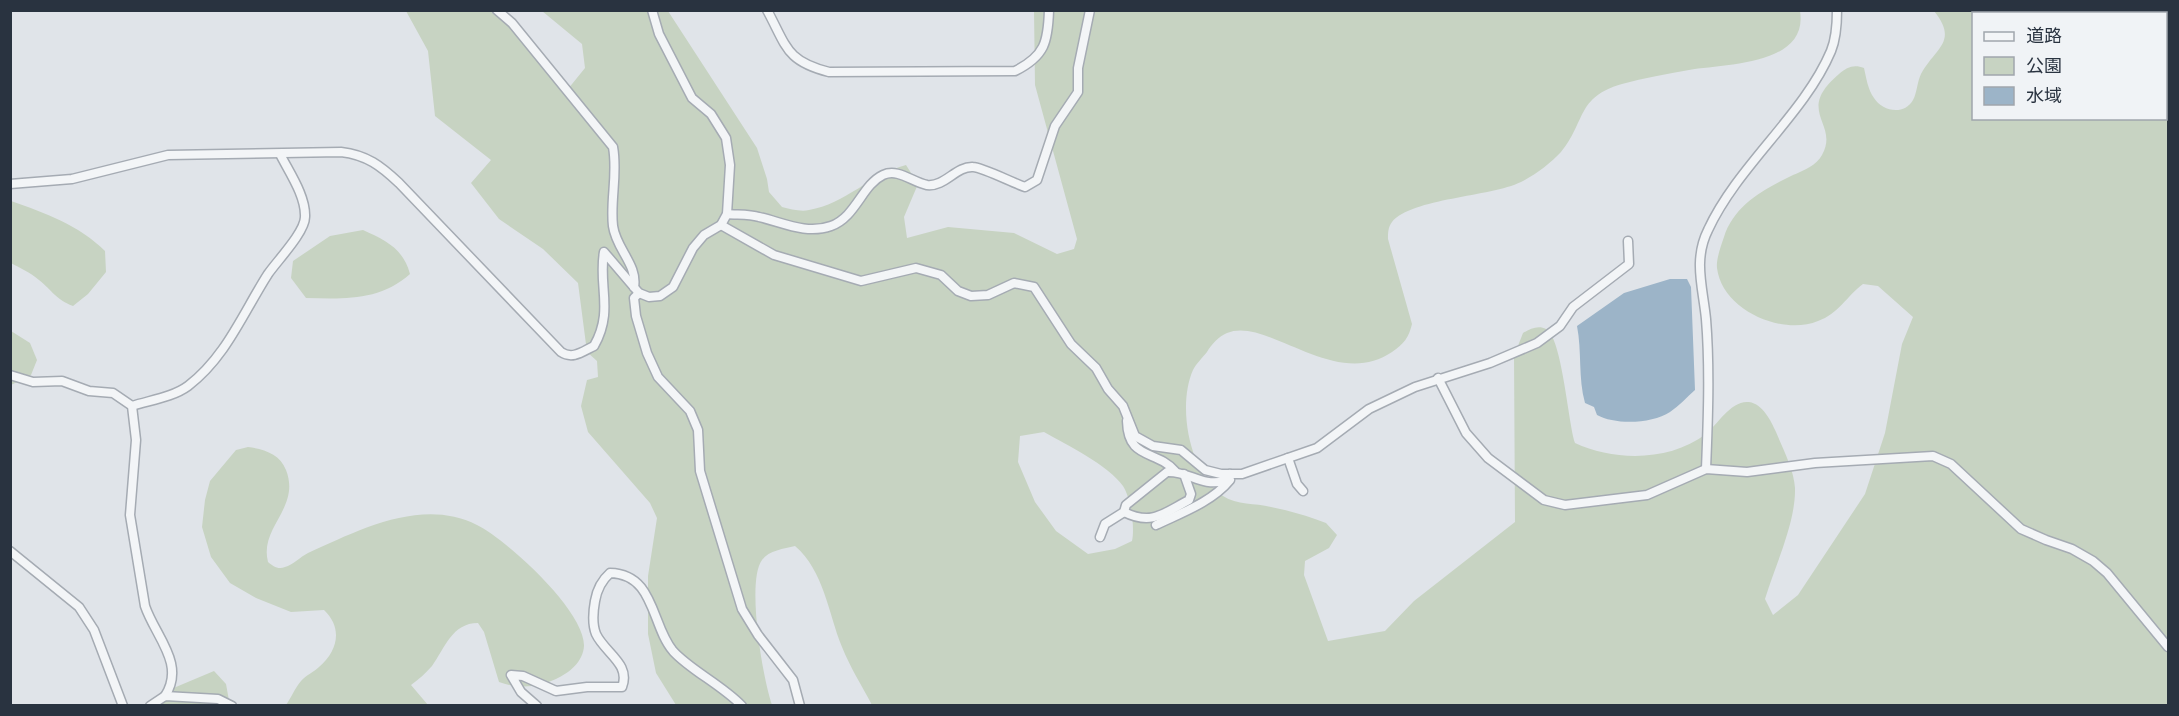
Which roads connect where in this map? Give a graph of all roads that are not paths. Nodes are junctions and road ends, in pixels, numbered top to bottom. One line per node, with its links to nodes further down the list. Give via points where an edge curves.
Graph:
1 (497, 10): 12 (street, via 614,147 614,228 636,276)
2 (652, 10): 9 (street, via 658,34 692,98 711,114 726,138 730,165)
3 (767, 10): 4 (street, via 791,54 805,65 829,72 1015,71 1031,63 1048,39)
4 (1048, 10)
5 (1090, 10): 9 (street, via 1078,68 1078,92 1055,126 1037,180 1024,187 973,167 928,185 896,173 883,175 853,211 831,226 815,229 787,227 759,216)
6 (1838, 10): 18 (street, via 1832,49 1817,77 1735,183 1701,248 1699,268 1706,319)
7 (280, 153): 8 (street, via 168,155 72,180); 12 (street, via 360,154 379,164 567,356 594,345 600,336 604,319 604,252); 15 (street, via 305,207 305,220 299,231 208,368 175,393)
8 (10, 184)
9 (727, 214): 10 (street)
10 (722, 225): 12 (street, via 704,235 693,248 674,287 660,296 649,297); 16 (street, via 774,255 861,281 916,268 941,275 971,297 988,295 1014,283 1034,286 1071,344 1096,368)
11 (1628, 241): 14 (street, via 1629,264 1574,307 1560,327 1537,343 1490,363)
12 (637, 290): 33 (street, via 636,316 646,352 658,377 690,411 698,430 700,471 742,609 793,680)
13 (10, 375): 15 (street, via 33,382 62,381 89,391 113,393)
14 (1438, 378): 17 (street, via 1368,409 1317,448); 18 (street, via 1466,433 1480,450 1544,500 1565,505 1647,495)
15 (132, 406): 27 (street, via 136,440 130,515 145,606 169,651 173,685)
16 (1126, 415): 19 (street, via 1127,434 1134,448); 20 (street, via 1135,436 1153,446 1181,450 1205,470)
17 (1288, 458): 20 (street, via 1242,474); 21 (street)
18 (1706, 469): 26 (street, via 1747,472 1815,463 1933,456 1951,464 2022,529 2072,549 2101,567)
19 (1180, 473): 20 (street, via 1205,483 1225,481); 22 (street, via 1167,472 1154,480 1126,505); 22 (street, via 1191,494 1190,500 1151,519)
20 (1230, 474): 23 (street, via 1223,489)
21 (1303, 491)
22 (1124, 512): 24 (street, via 1105,524)
23 (1156, 525)
24 (1100, 537)
25 (10, 551): 28 (street, via 79,607 94,630)
26 (2169, 647)
27 (165, 696): 29 (street); 30 (street, via 218,699)
28 (123, 705)
29 (150, 705)
30 (232, 705)
31 (537, 705): 32 (street, via 521,692 510,675 523,676 556,691 622,687 626,678 621,665 599,640 593,620 597,588 610,573 632,578 649,599 675,653)
32 (742, 705)
33 (800, 705)

